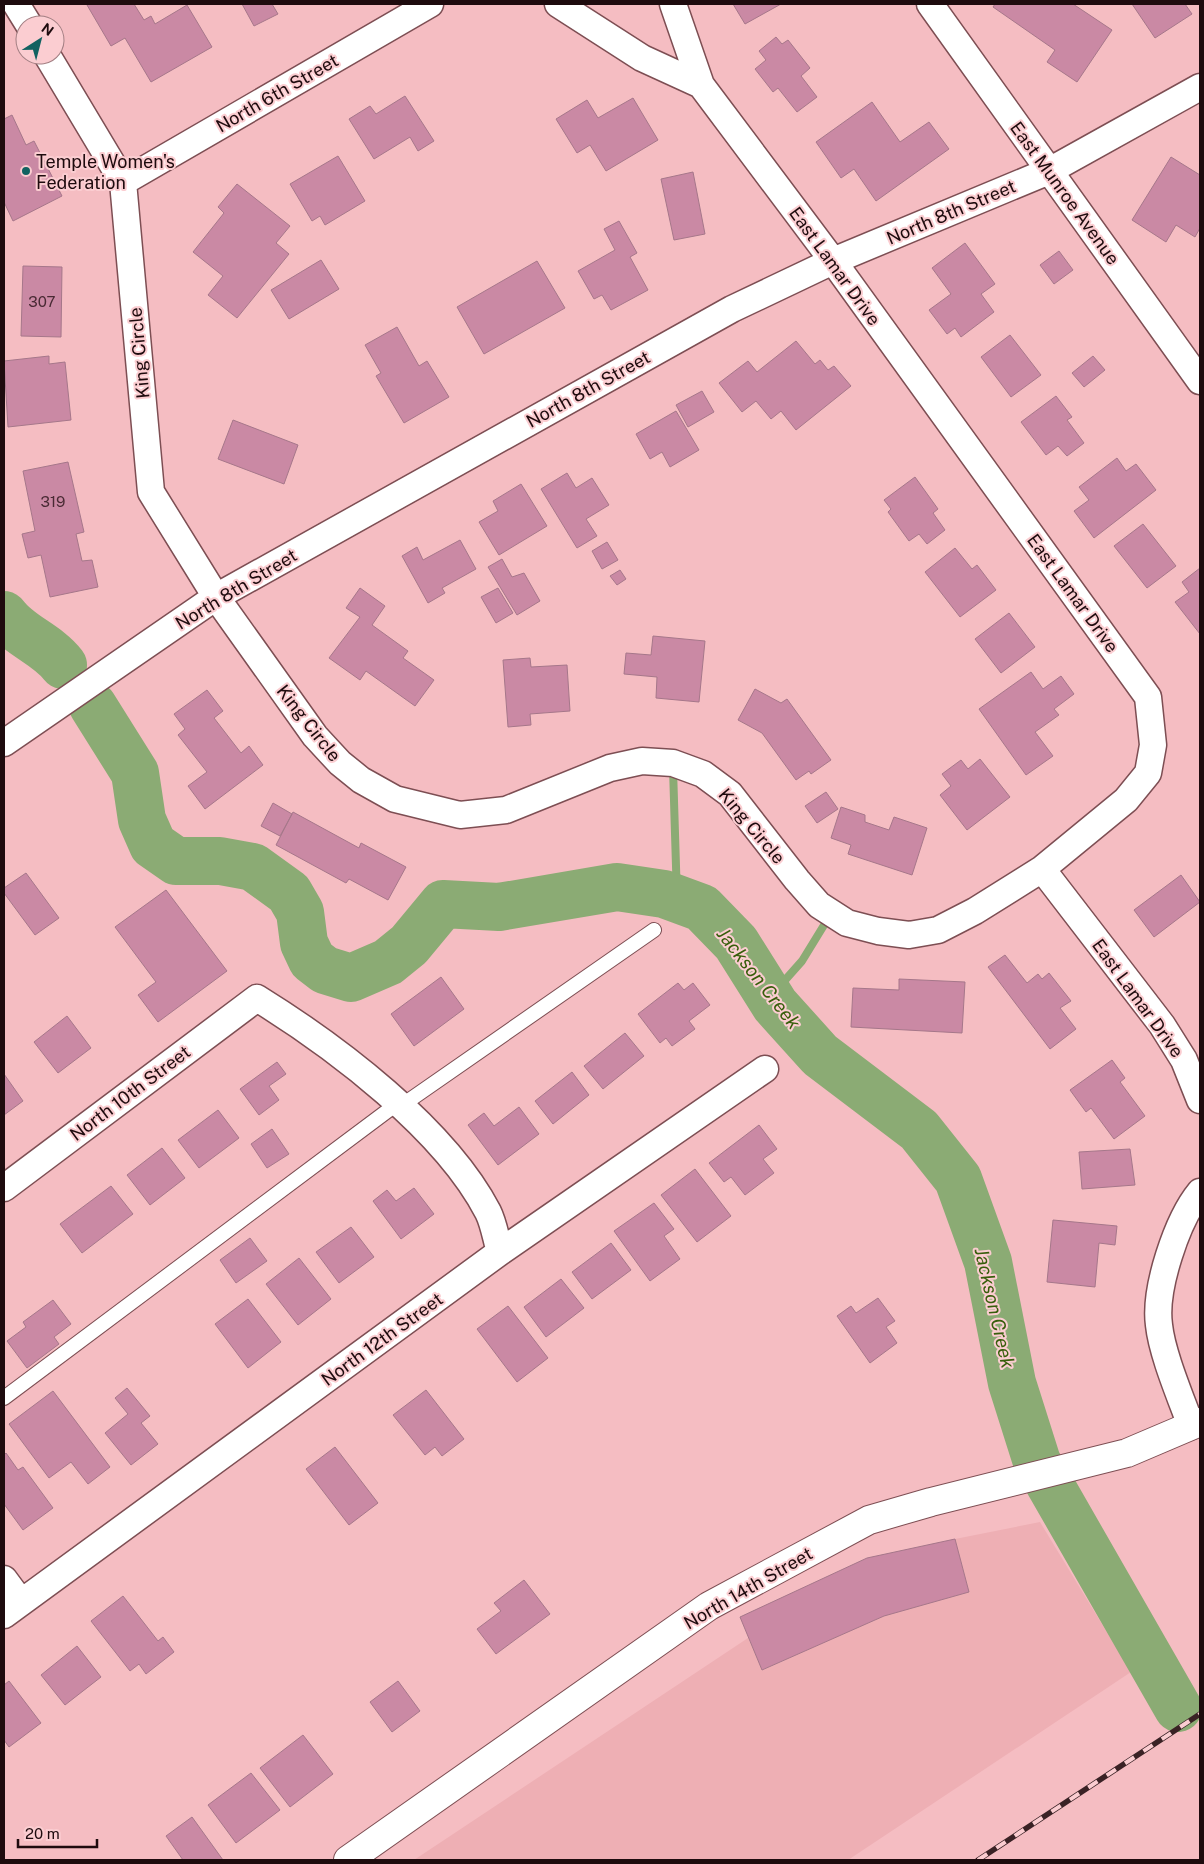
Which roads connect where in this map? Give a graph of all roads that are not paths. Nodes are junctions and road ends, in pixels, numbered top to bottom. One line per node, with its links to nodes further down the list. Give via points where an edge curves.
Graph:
1 (16, 4): 6 (street)
2 (430, 4): 11 (street, North 6th Street)
3 (558, 4): 8 (street, East Lamar Drive, via 642,58)
4 (673, 4): 8 (street, East Lamar Drive)
5 (930, 4): 10 (street, East Munroe Avenue)
6 (23, 15)
7 (53, 65): 11 (street, King Circle)
8 (701, 85): 12 (street, East Lamar Drive)
9 (1200, 88): 10 (street, North 8th Street)
10 (1049, 171): 12 (street, North 8th Street); 13 (street, East Munroe Avenue)
11 (123, 182): 14 (street, King Circle, via 151,492)
12 (833, 261): 14 (street, North 8th Street, via 732,309); 16 (street, East Lamar Drive, via 1148,697 1153,745 1148,774 1126,800)
13 (1200, 381)
14 (216, 597): 15 (street, North 8th Street); 16 (street, King Circle, via 315,736 361,780 395,799 460,815 506,810 610,768 642,761 673,764 703,774 730,794 819,906 847,922 909,935 938,930)
15 (4, 743)
16 (1042, 869): 19 (street, East Lamar Drive, via 1162,1025 1184,1060)
17 (654, 930): 20 (lane)
18 (764, 1069): 23 (street, North 12th Street)
19 (1200, 1100)
20 (399, 1105): 21 (street, North 10th Street, via 295,1022 257,998); 23 (street, via 460,1167 488,1214); 24 (lane)
21 (4, 1188)
22 (1200, 1192): 25 (street, via 1169,1253 1158,1324)
23 (500, 1252): 27 (street, North 12th Street)
24 (4, 1398)
25 (1196, 1424): 28 (street, North 14th Street, via 1128,1453 869,1520 709,1606)
26 (4, 1579): 27 (street)
27 (13, 1608)
28 (348, 1860)

